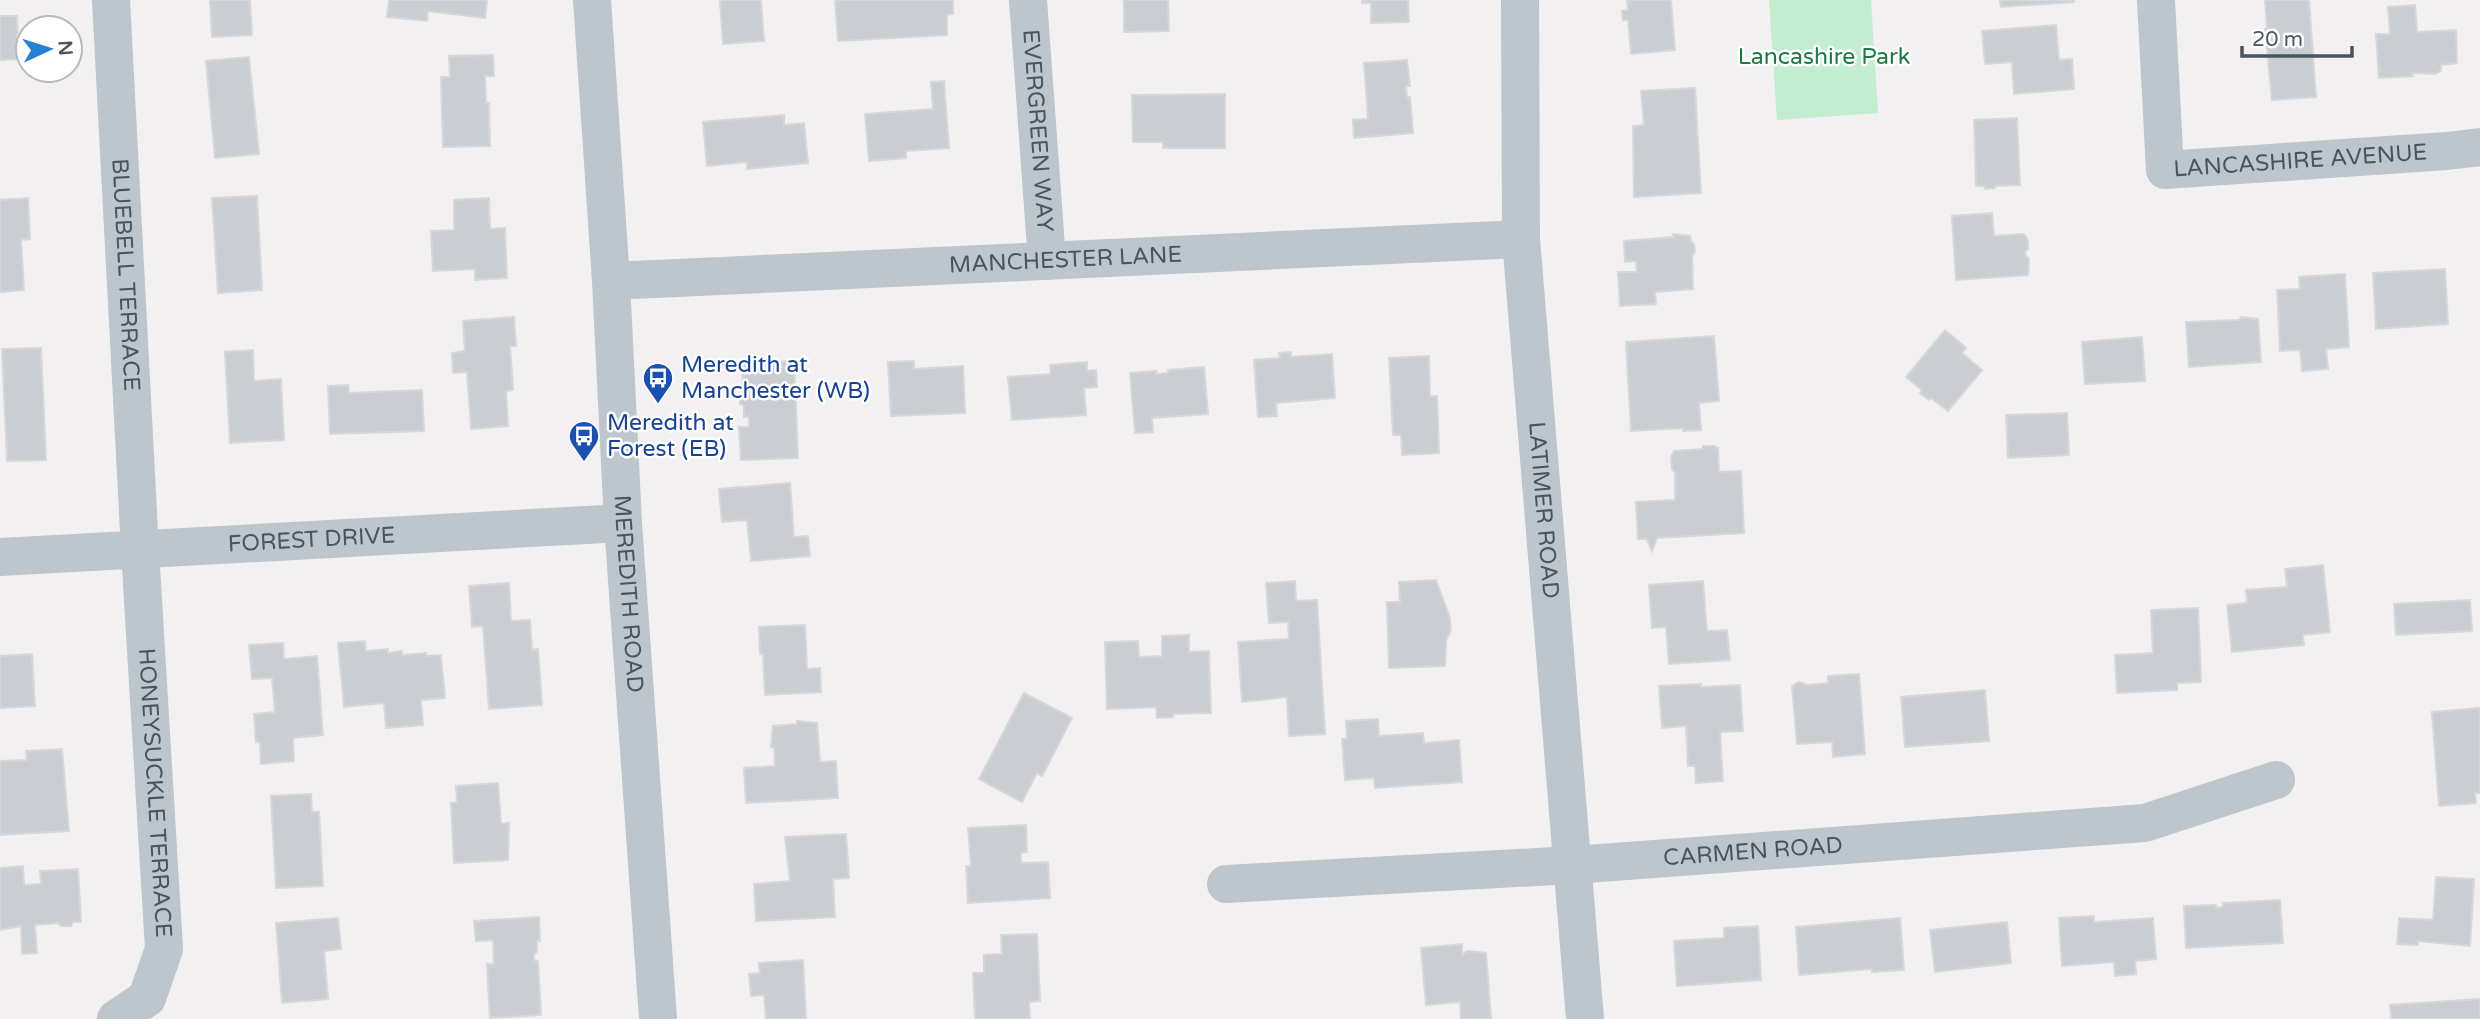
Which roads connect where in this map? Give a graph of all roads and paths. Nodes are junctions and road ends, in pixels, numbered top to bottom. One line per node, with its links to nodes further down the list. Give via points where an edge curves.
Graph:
1 (111, 0): 11 (street, BLUEBELL TERRACE)
2 (592, 0): 9 (street, MEREDITH ROAD)
3 (1028, 0): 8 (street, EVERGREEN WAY)
4 (1520, 0): 7 (street, LATIMER ROAD)
5 (2156, 0): 6 (street, LANCASHIRE AVENUE, via 2165,170)
6 (2480, 147)
7 (1521, 239): 8 (street, MANCHESTER LANE); 14 (street, LATIMER ROAD)
8 (1046, 261): 9 (street, MANCHESTER LANE)
9 (611, 281): 10 (street, MEREDITH ROAD)
10 (623, 523): 11 (street, FOREST DRIVE); 17 (street, MEREDITH ROAD)
11 (140, 550): 12 (street, FOREST DRIVE); 16 (street, HONEYSUCKLE TERRACE, via 164,949 147,998)
12 (0, 557)
13 (2276, 780): 14 (street, CARMEN ROAD, via 2145,823)
14 (1573, 865): 15 (street, CARMEN ROAD); 18 (street, LATIMER ROAD)
15 (1226, 884)
16 (116, 1019)
17 (658, 1019)
18 (1585, 1019)

